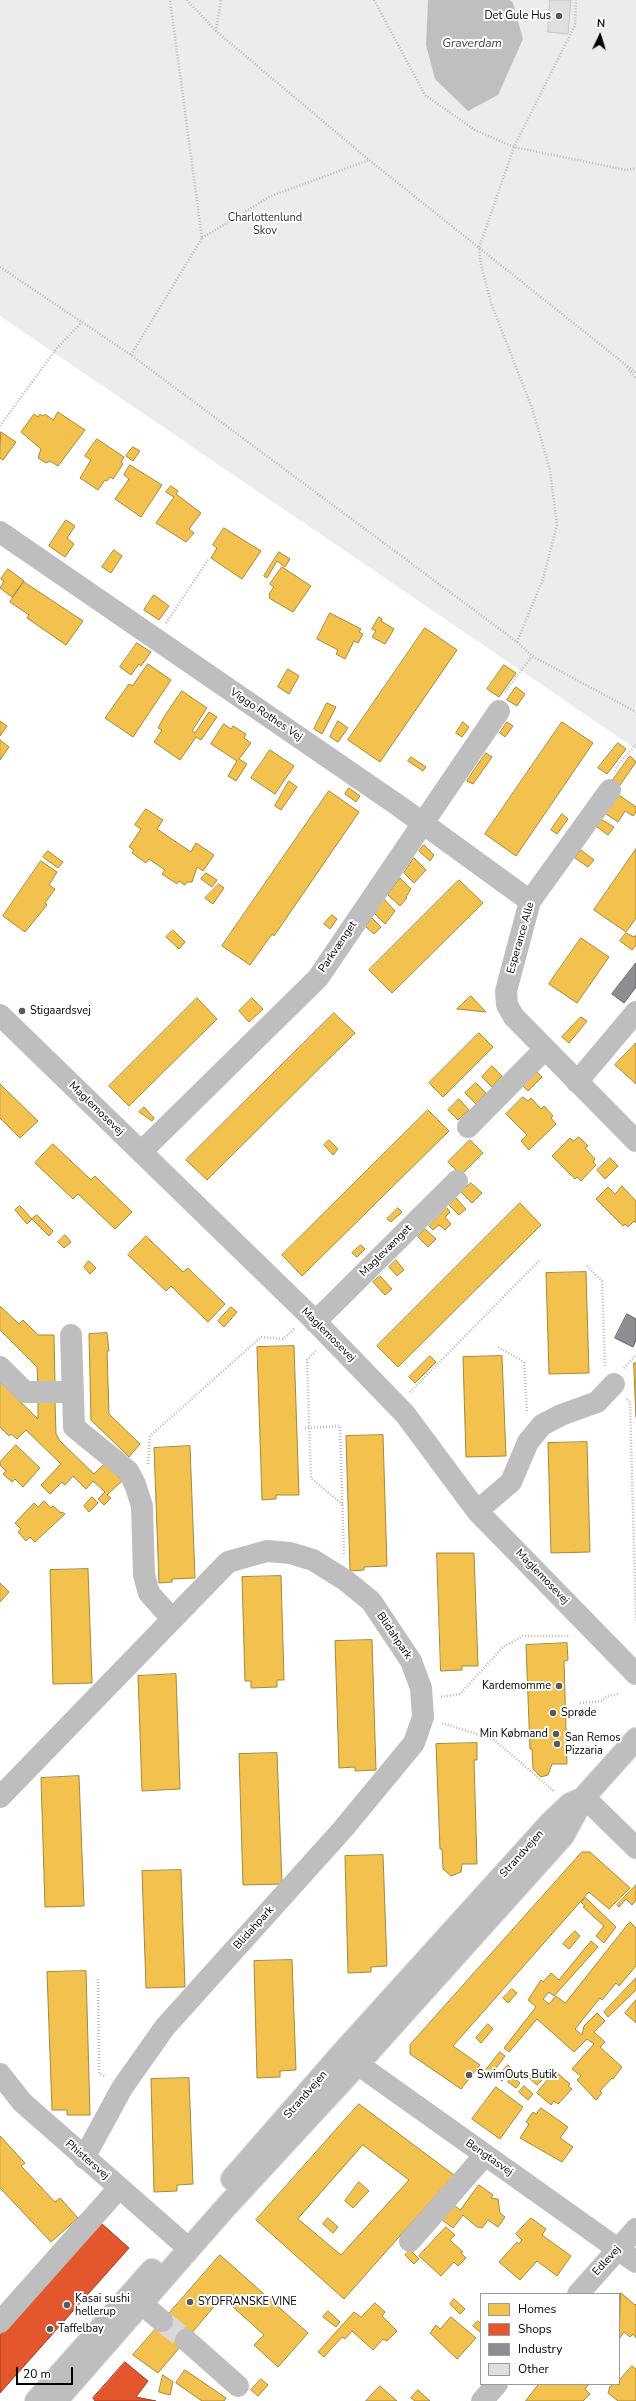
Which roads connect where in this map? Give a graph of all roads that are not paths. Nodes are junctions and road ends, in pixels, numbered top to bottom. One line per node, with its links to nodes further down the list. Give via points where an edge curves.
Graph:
1 (0, 532): 4 (street, Viggo Rothes Vej)
2 (498, 711): 4 (street, Parkvænget)
3 (610, 790): 5 (street, Esperance Alle)
4 (422, 822): 5 (street, Viggo Rothes Vej); 12 (street, Parkvænget, via 318,978)
5 (530, 901): 8 (street, Esperance Alle, via 506,991 507,1005 514,1017)
6 (636, 1012): 9 (street)
7 (0, 1015): 12 (street, Maglemosevej)
8 (545, 1048): 9 (street, Esperance Alle); 10 (street)
9 (577, 1082): 11 (street, Esperance Alle)
10 (468, 1127)
11 (636, 1141)
12 (141, 1152): 14 (street, Maglemosevej)
13 (457, 1181): 14 (street, Maglevænget)
14 (312, 1319): 19 (street, Maglemosevej, via 397,1406)
15 (71, 1335): 18 (street)
16 (0, 1367): 18 (street, via 25,1392)
17 (614, 1384): 19 (street, via 597,1402 542,1425 528,1442 511,1482)
18 (73, 1392): 20 (street, via 74,1427 128,1471 135,1484 142,1506 144,1575 149,1593)
19 (477, 1511): 21 (street, Maglemosevej)
20 (172, 1619): 23 (street, Blidahpark); 29 (street, Blidahpark, via 228,1562 267,1551 290,1553 313,1560 345,1580 371,1601 412,1661 421,1688 422,1708 414,1743 343,1829 165,2027 122,2088)
21 (636, 1674)
22 (636, 1739): 24 (street, Strandvejen)
23 (0, 1797)
24 (577, 1801): 25 (street); 26 (street, Strandvejen, via 563,1836)
25 (636, 1848)
26 (350, 2059): 28 (street, Bengtasvej); 32 (street, Strandvejen); 37 (street, Strandvejen)
27 (0, 2074): 29 (street, Phistersvej, via 22,2102)
28 (485, 2155): 33 (street); 34 (street, Bengtasvej)
29 (84, 2158): 30 (street, Phistersvej)
30 (119, 2188): 32 (street, Phistersvej); 39 (street)
31 (636, 2229): 34 (street, Edlevej)
32 (179, 2240): 43 (street, Strandvejen)
33 (410, 2241)
34 (618, 2249): 35 (street, Bengtasvej); 36 (street, Edlevej)
35 (636, 2262)
36 (579, 2293)
37 (142, 2304): 38 (street); 44 (street, Strandvejen)
38 (162, 2321)
39 (0, 2322)
40 (186, 2340): 42 (street)
41 (496, 2385): 45 (street)
42 (238, 2386)
43 (36, 2401)
44 (56, 2401)
45 (482, 2401)

